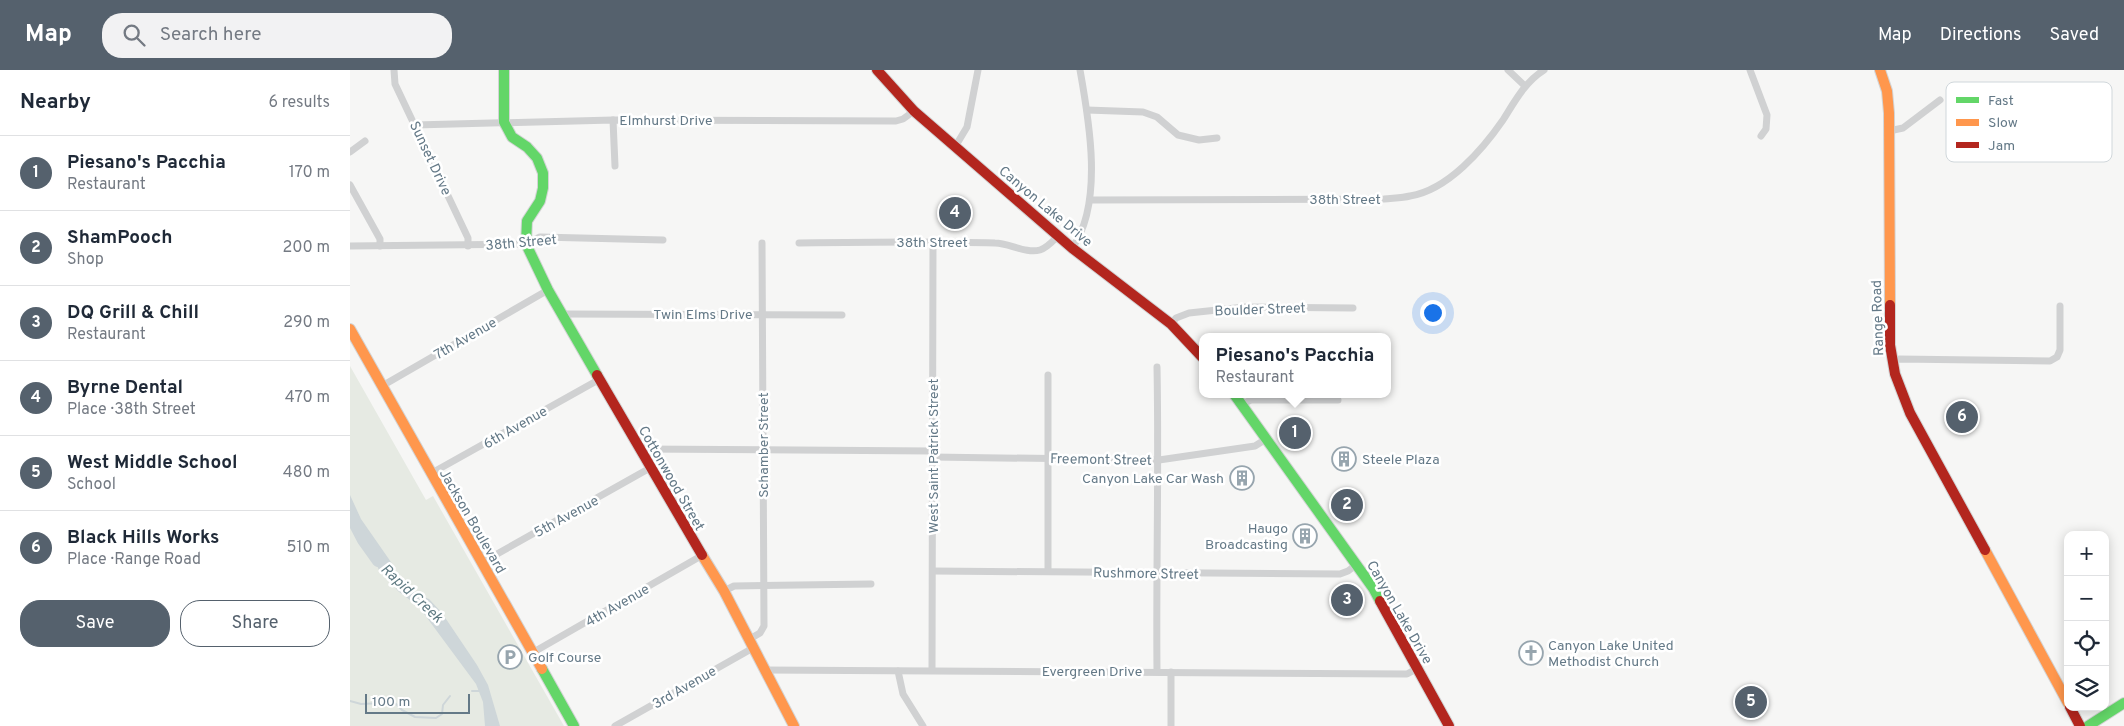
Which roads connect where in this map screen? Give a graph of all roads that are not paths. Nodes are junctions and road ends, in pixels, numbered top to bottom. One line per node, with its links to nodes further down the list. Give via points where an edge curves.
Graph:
1 (394, 70): 16 (street, Sunset Drive, via 395,84)
2 (504, 70): 15 (street)
3 (877, 70): 12 (street, Canyon Lake Drive)
4 (978, 70): 21 (street, via 967,127)
5 (1080, 70): 13 (street)
6 (1508, 70): 10 (street)
7 (1544, 70): 10 (street, 38th Street)
8 (1750, 70): 18 (street, via 1767,115)
9 (1880, 70): 17 (street, Range Road, via 1887,90)
10 (1524, 86): 25 (street, 38th Street, via 1488,142 1472,159 1431,188 1412,196 1384,199)
11 (1940, 100): 17 (street, via 1903,128)
12 (914, 110): 14 (street, Elmhurst Drive, via 903,119 896,120); 21 (street, Canyon Lake Drive)
13 (1087, 110): 19 (street, via 1143,112 1157,117 1178,135 1199,140); 25 (street, via 1091,139)
14 (613, 120): 15 (street, Elmhurst Drive); 23 (street)
15 (504, 122): 16 (street, Elmhurst Drive); 31 (street, via 512,137 537,158 543,173 544,188 527,222)
16 (415, 125): 34 (street, Sunset Drive, via 468,238)
17 (1890, 131): 45 (street, Range Road, via 1889,317)
18 (1762, 136)
19 (1217, 138)
20 (365, 141): 22 (street)
21 (955, 147): 26 (street, Canyon Lake Drive)
22 (350, 152)
23 (615, 166)
24 (350, 185): 33 (street, via 380,238)
25 (1090, 200): 35 (street, via 1078,240)
26 (1058, 236): 28 (street, 38th Street, via 1039,250 1004,243); 35 (street, Canyon Lake Drive)
27 (663, 240): 31 (street, 38th Street, via 540,237)
28 (933, 242): 30 (street, 38th Street); 56 (street, West Saint Patrick Street)
29 (762, 243): 40 (street, Schamber Street)
30 (799, 243)
31 (526, 244): 34 (street, 38th Street); 36 (street, Cottonwood Street)
32 (350, 246): 33 (street, 38th Street)
33 (380, 246): 34 (street, 38th Street)
34 (468, 246)
35 (1072, 248): 42 (street, Canyon Lake Drive)
36 (548, 290): 39 (street, Cottonwood Street); 49 (street, 7th Avenue)
37 (2060, 306): 45 (street, via 2060,350 2050,361)
38 (1353, 308): 42 (street, Boulder Street, via 1245,307 1189,313 1176,318)
39 (563, 314): 40 (street, Twin Elms Drive); 48 (street, Cottonwood Street)
40 (762, 314): 41 (street, Twin Elms Drive); 55 (street, Schamber Street)
41 (842, 315)
42 (1171, 324): 44 (street, Canyon Lake Drive)
43 (350, 329): 49 (street, Jackson Boulevard)
44 (1199, 354)
45 (1892, 361): 78 (street, Range Road, via 1910,412)
46 (1157, 367): 58 (street)
47 (1048, 375): 57 (street)
48 (600, 379): 54 (street, Cottonwood Street); 60 (street, 6th Avenue)
49 (382, 386): 60 (street, Jackson Boulevard)
50 (1237, 398): 52 (street, Canyon Lake Drive)
51 (1338, 400): 52 (street, via 1250,400)
52 (1242, 404): 53 (street, Canyon Lake Drive)
53 (1266, 439): 58 (street, Freemont Street, via 1255,446); 63 (street, Canyon Lake Drive)
54 (640, 449): 55 (street, Freemont Street); 59 (street, Cottonwood Street)
55 (763, 450): 56 (street, Freemont Street); 68 (street, Schamber Street)
56 (932, 454): 57 (street, Freemont Street); 64 (street, West Saint Patrick Street)
57 (1048, 458): 58 (street, Freemont Street); 65 (street)
58 (1159, 460): 66 (street)
59 (650, 468): 61 (street, Cottonwood Street); 62 (street, 5th Avenue)
60 (430, 474): 62 (street, Jackson Boulevard)
61 (702, 556): 69 (street, Cottonwood Street); 71 (street, 4th Avenue)
62 (481, 563): 71 (street, Jackson Boulevard)
63 (1356, 565): 66 (street, Rushmore Street, via 1340,574); 72 (street, Canyon Lake Drive, via 1377,594)
64 (933, 571): 65 (street, Rushmore Street); 74 (street, West Saint Patrick Street)
65 (1048, 572): 66 (street, Rushmore Street)
66 (1156, 574): 76 (street)
67 (871, 584): 68 (street)
68 (763, 585): 69 (street, via 734,586); 70 (street, Schamber Street, via 764,626)
69 (724, 590): 70 (street, Cottonwood Street)
70 (750, 644): 73 (street, Cottonwood Street); 82 (street, 3rd Avenue)
71 (532, 654): 81 (street, Jackson Boulevard)
72 (1418, 668): 77 (street, Evergreen Drive, via 1407,674); 86 (street, Canyon Lake Drive)
73 (764, 670): 75 (street, Evergreen Drive); 83 (street, Cottonwood Street)
74 (932, 670): 75 (street, Evergreen Drive); 76 (street, Evergreen Drive)
75 (898, 671): 84 (street, via 903,694)
76 (1157, 671): 77 (street, Evergreen Drive)
77 (1171, 672): 85 (street)
78 (2064, 696)
79 (2124, 703): 88 (street)
80 (2072, 711): 87 (street)
81 (574, 726)
82 (614, 726)
83 (794, 726)
84 (924, 726)
85 (1170, 726)
86 (1449, 726)
87 (2080, 726)
88 (2088, 726)

